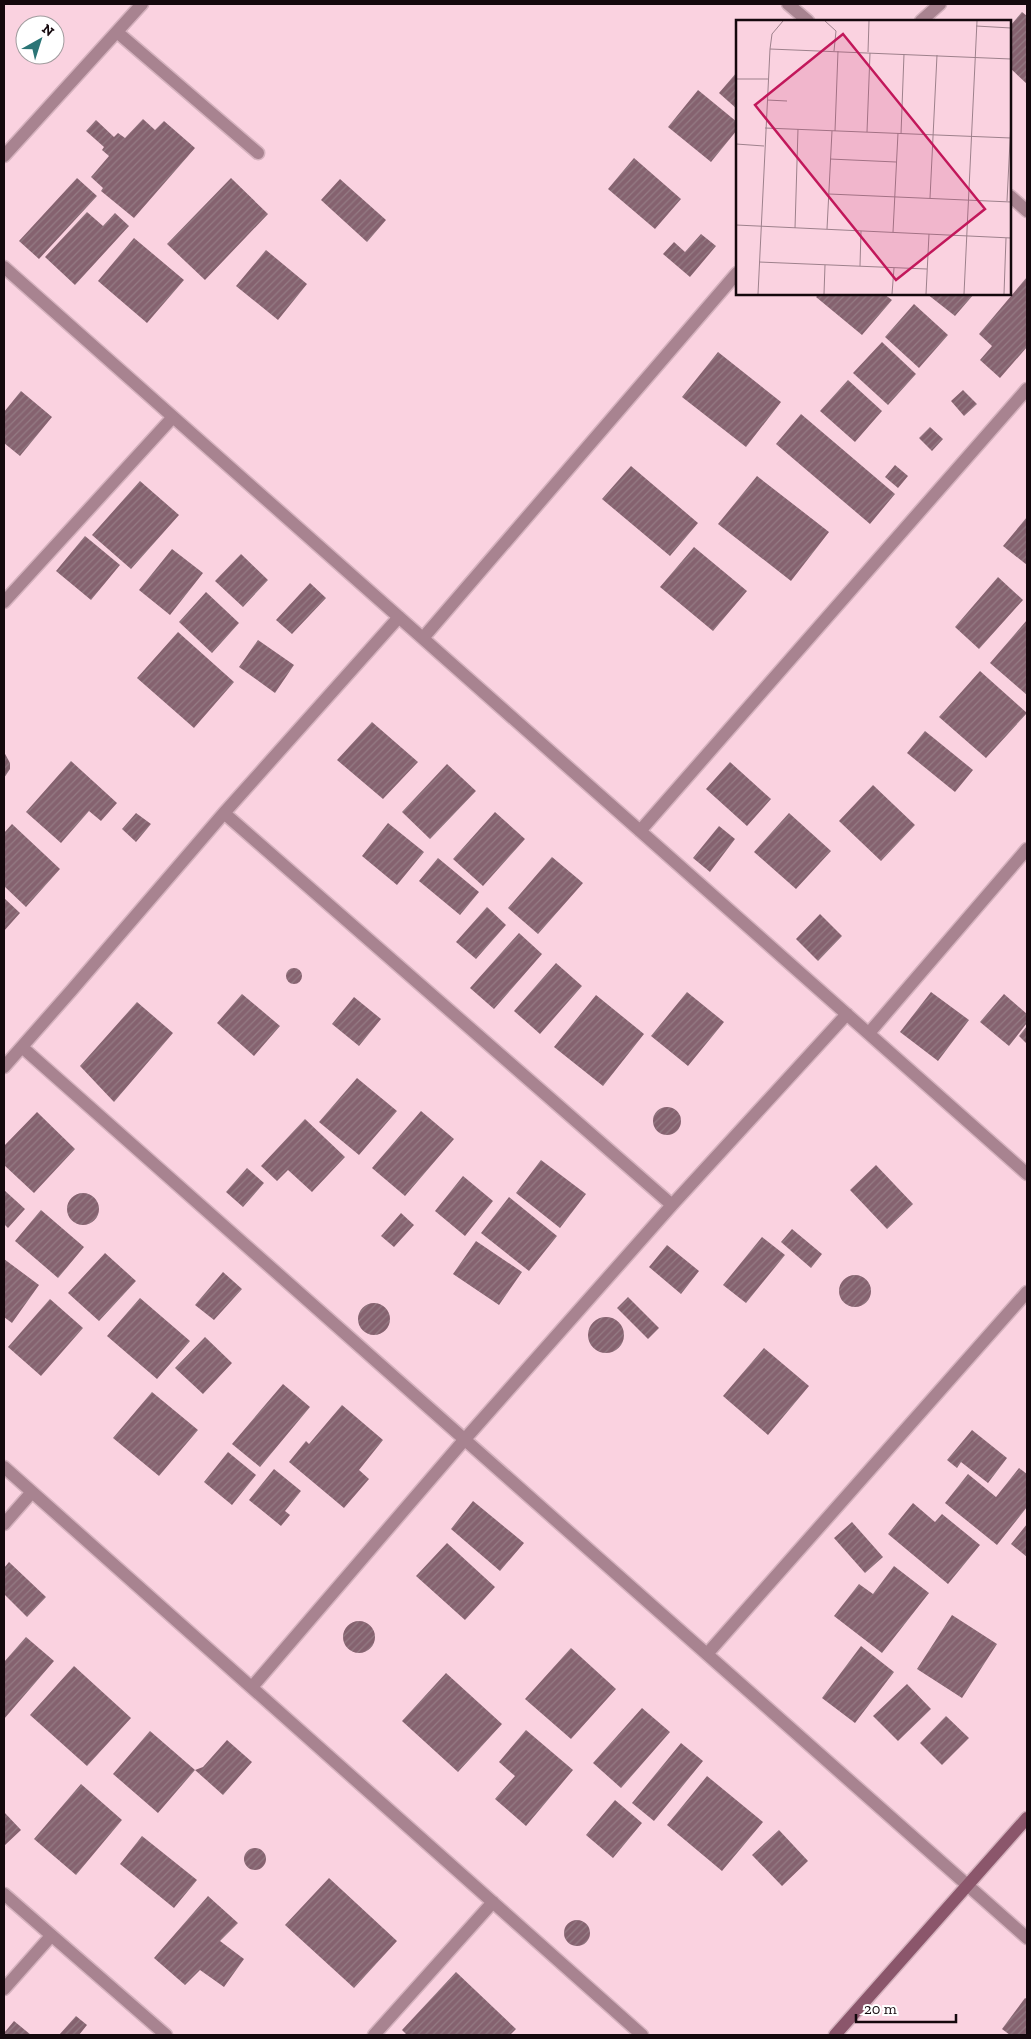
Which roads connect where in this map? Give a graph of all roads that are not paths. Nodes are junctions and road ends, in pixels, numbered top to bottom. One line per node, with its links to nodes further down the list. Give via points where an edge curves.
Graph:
1 (142, 4): 6 (street)
2 (788, 4): 4 (street)
3 (940, 4): 5 (street)
4 (807, 20)
5 (922, 20)
6 (117, 32): 7 (street); 8 (street)
7 (258, 153)
8 (4, 156)
9 (1011, 197): 10 (street)
10 (1027, 211)
11 (4, 266): 14 (street)
12 (736, 274): 17 (street)
13 (1027, 388): 19 (street)
14 (173, 416): 15 (street); 16 (street)
15 (4, 602)
16 (399, 617): 17 (street); 18 (street)
17 (423, 638): 19 (street)
18 (224, 813): 23 (street); 26 (street)
19 (640, 830): 21 (street)
20 (1027, 849): 22 (street)
21 (847, 1014): 22 (street); 26 (street)
22 (869, 1033): 25 (street)
23 (22, 1047): 24 (street); 28 (street)
24 (4, 1067)
25 (1027, 1174)
26 (672, 1205): 28 (street)
27 (1027, 1292): 32 (street)
28 (465, 1440): 32 (street); 33 (street)
29 (4, 1467): 30 (street)
30 (32, 1492): 31 (street); 33 (street)
31 (4, 1524)
32 (707, 1654): 35 (street)
33 (252, 1687): 37 (street)
34 (1027, 1818): 35 (street)
35 (968, 1885): 39 (street); 44 (street)
36 (4, 1894): 38 (street)
37 (493, 1902): 42 (street); 43 (street)
38 (51, 1936): 40 (street); 41 (street)
39 (1027, 1938)
40 (4, 1989)
41 (166, 2035)
42 (374, 2035)
43 (642, 2035)
44 (835, 2035)

